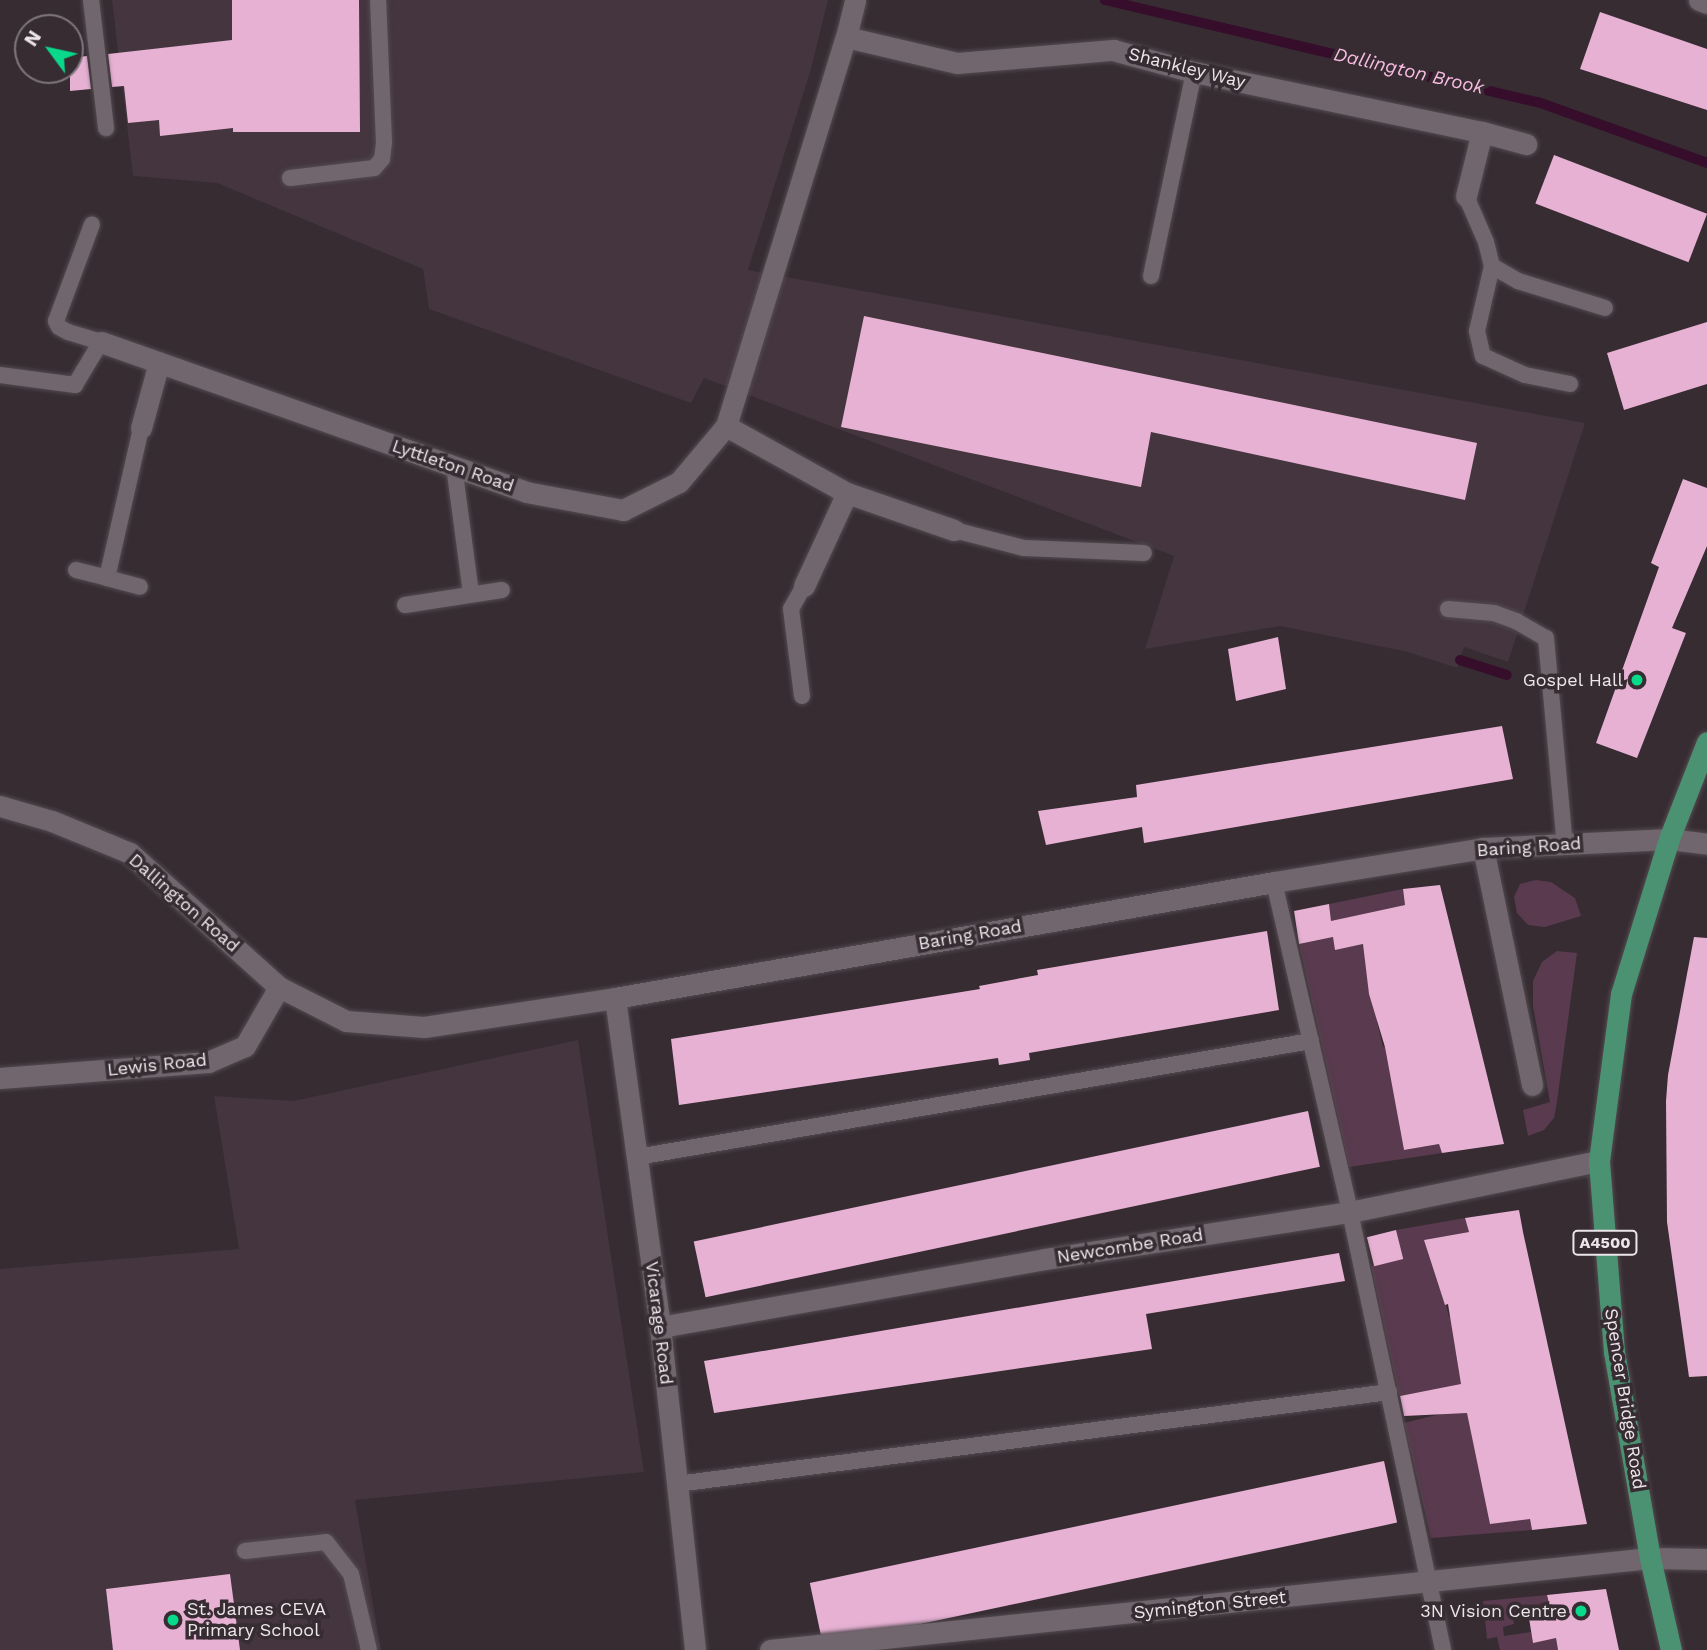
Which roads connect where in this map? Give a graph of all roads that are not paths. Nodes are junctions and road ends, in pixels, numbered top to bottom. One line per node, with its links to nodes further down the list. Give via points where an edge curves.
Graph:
1 (91, 0): 8 (lane)
2 (378, 0): 11 (lane, via 382,159 373,168)
3 (855, 0): 6 (street, Lyttleton Road)
4 (1699, 0): 5 (street)
5 (1707, 3)
6 (846, 37): 7 (street, Shankley Way, via 957,63 1113,50); 21 (street, Lyttleton Road)
7 (1194, 72): 9 (street, Shankley Way); 15 (lane)
8 (106, 128)
9 (1482, 132): 10 (street, Shankley Way); 12 (street)
10 (1526, 144)
11 (290, 178)
12 (1466, 196): 14 (lane)
13 (92, 224): 17 (lane, via 56,321 68,332)
14 (1492, 266): 16 (lane, via 1518,281); 20 (lane, via 1477,331 1483,356 1525,375)
15 (1151, 276)
16 (1605, 308)
17 (101, 342): 18 (street, Lyttleton Road); 19 (lane, via 75,385)
18 (159, 362): 22 (street); 23 (street, Lyttleton Road)
19 (0, 375)
20 (1570, 384)
21 (726, 426): 23 (street, Lyttleton Road, via 678,482 623,510 526,492); 24 (street)
22 (141, 428): 28 (lane)
23 (454, 466): 32 (lane)
24 (847, 493): 25 (street); 29 (street)
25 (954, 530): 26 (lane, via 1024,548)
26 (1144, 553)
27 (76, 570): 28 (lane)
28 (107, 578): 30 (lane)
29 (804, 586): 35 (lane, via 792,608)
30 (140, 587)
31 (502, 590): 32 (lane)
32 (471, 594): 33 (lane)
33 (405, 605)
34 (1448, 609): 40 (lane, via 1494,613 1546,638)
35 (802, 696)
36 (1707, 742): 38 (main road, Spencer Bridge Road / A4500)
37 (0, 806): 43 (street, Dallington Road, via 52,821 130,853)
38 (1669, 839): 39 (street, Baring Road); 40 (street, Baring Road); 49 (main road, Spencer Bridge Road / A4500, via 1621,995)
39 (1707, 844)
40 (1565, 845): 41 (street, Baring Road)
41 (1483, 849): 42 (street, Baring Road); 47 (street)
42 (1274, 882): 44 (street, Baring Road); 45 (lane)
43 (279, 987): 44 (street, Baring Road, via 346,1021 424,1027); 46 (street, Lewis Road, via 245,1046 208,1062)
44 (615, 998): 48 (street, Vicarage Road)
45 (1311, 1041): 48 (lane); 50 (lane)
46 (0, 1078)
47 (1532, 1085)
48 (637, 1157): 51 (street, Vicarage Road)
49 (1599, 1161): 50 (street, Newcombe Road); 55 (main road, Spencer Bridge Road / A4500, via 1614,1352)
50 (1350, 1212): 51 (street, Newcombe Road, via 1045,1259); 52 (lane)
51 (660, 1327): 53 (street, Vicarage Road)
52 (1389, 1392): 53 (lane); 57 (lane)
53 (677, 1484): 59 (street, Vicarage Road)
54 (245, 1551): 58 (lane, via 326,1542 351,1574)
55 (1650, 1558): 56 (street, Symington Street); 57 (street, Symington Street); 62 (main road, Spencer Bridge Road / A4500)
56 (1707, 1559)
57 (1430, 1582): 60 (street, Symington Street); 61 (lane)
58 (369, 1650)
59 (695, 1650)
60 (770, 1650)
61 (1443, 1650)
62 (1671, 1650)

